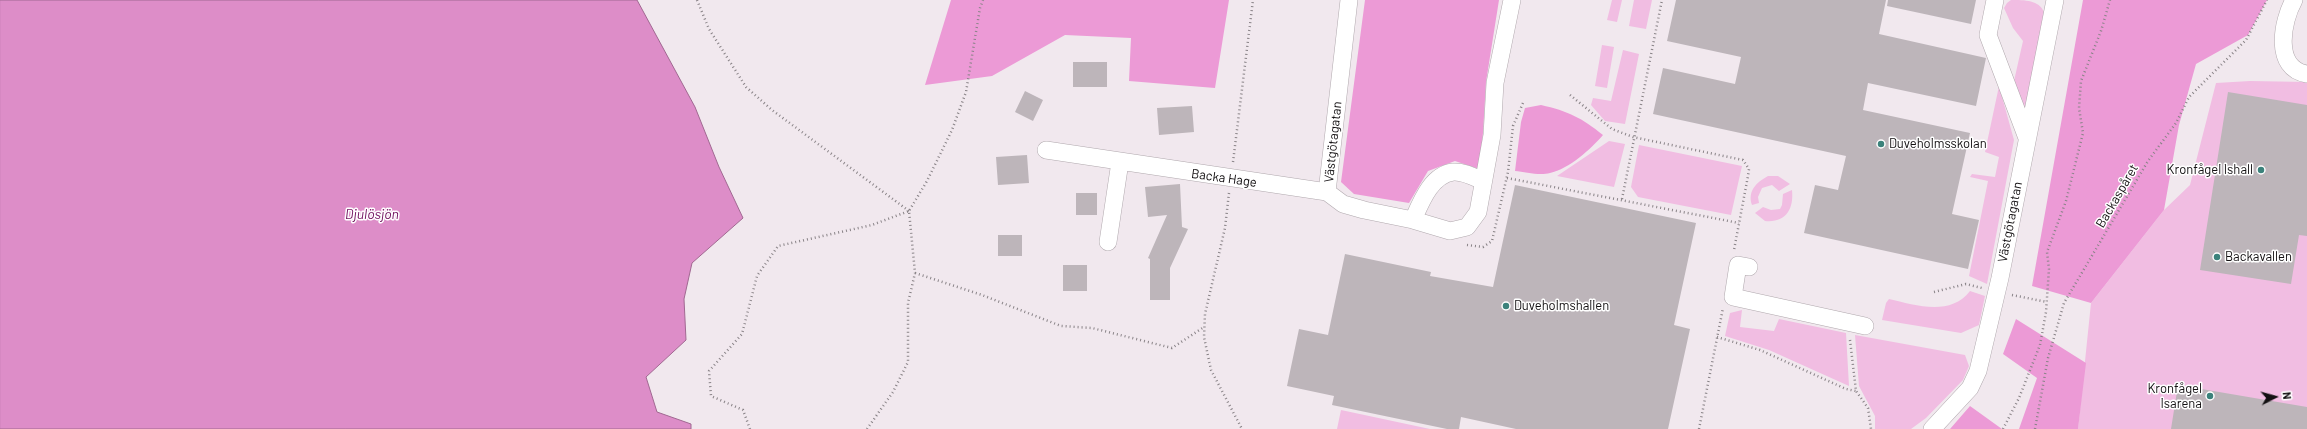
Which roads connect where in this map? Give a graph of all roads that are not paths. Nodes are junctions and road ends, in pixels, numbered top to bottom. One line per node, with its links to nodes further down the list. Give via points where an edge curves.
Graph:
1 (1349, 0): 11 (street, Västgötagatan)
2 (1512, 0): 10 (street, Västgötagatan, via 1495,83 1492,135)
3 (1995, 0): 7 (street, via 1988,35)
4 (2055, 0): 7 (street, Västgötagatan)
5 (2294, 0): 6 (street, via 2284,22 2284,52 2292,67)
6 (2307, 74)
7 (2027, 138): 16 (street, Västgötagatan, via 1978,371 1970,388)
8 (1046, 150): 9 (street, Backa Hage)
9 (1120, 162): 11 (street, Backa Hage); 13 (street)
10 (1483, 181): 12 (street, via 1453,172 1442,176 1430,186); 12 (street, Västgötagatan, via 1478,212 1467,227 1450,231)
11 (1327, 192): 12 (street, Västgötagatan, via 1343,204)
12 (1413, 220)
13 (1108, 242)
14 (1749, 267): 15 (street, via 1738,265 1733,297)
15 (1858, 325)
16 (1932, 429)

